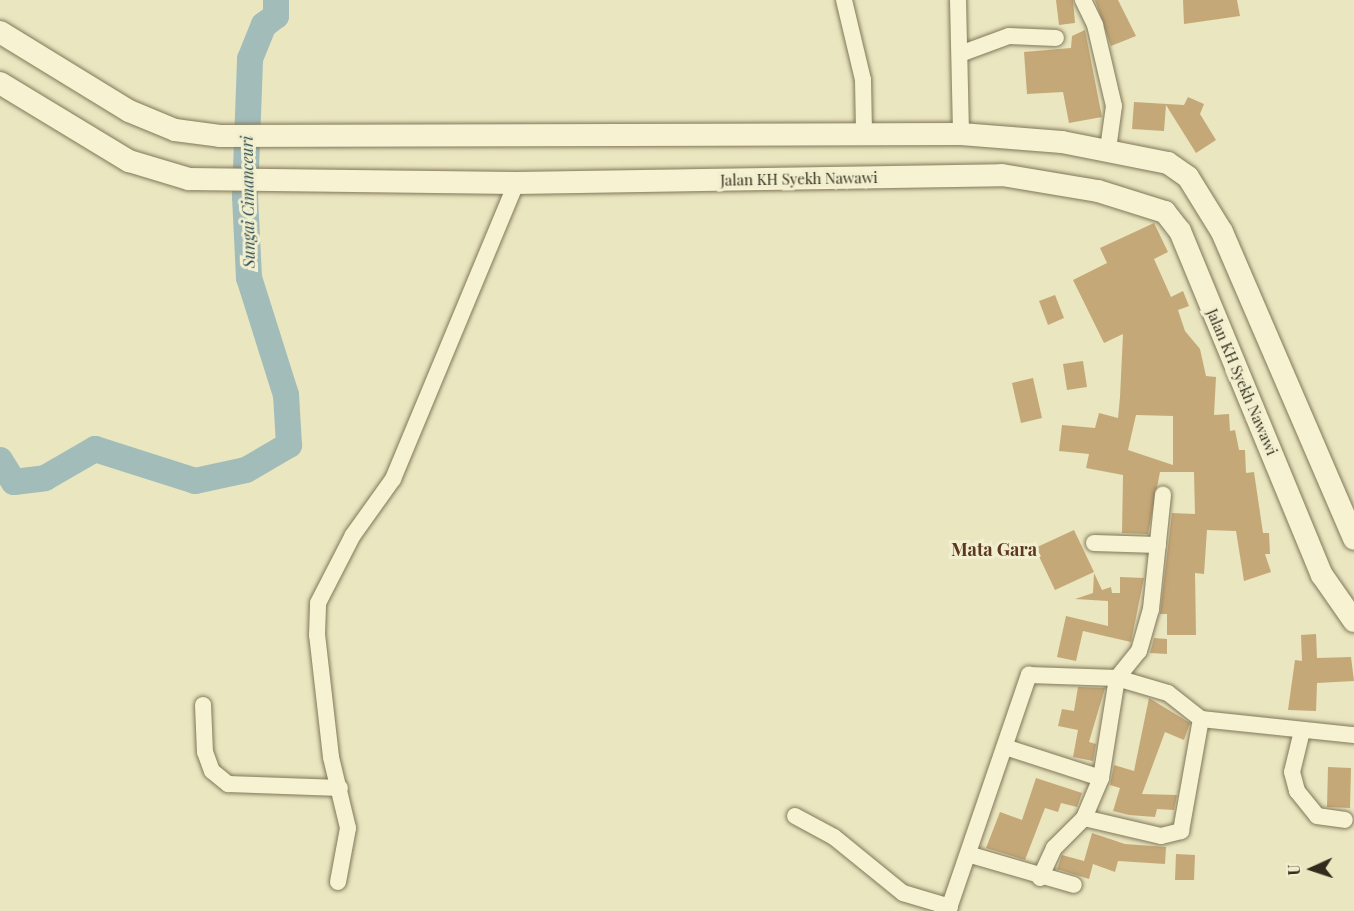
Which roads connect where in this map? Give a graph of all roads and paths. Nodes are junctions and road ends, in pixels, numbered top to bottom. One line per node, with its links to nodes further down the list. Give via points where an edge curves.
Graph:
1 (844, 0): 8 (street, via 863,80)
2 (958, 0): 6 (street)
3 (1083, 0): 10 (street, via 1095,25 1114,105)
4 (0, 32): 8 (main road, via 129,111 175,129 220,136 288,139)
5 (1056, 38): 6 (street, via 1009,36)
6 (960, 54): 9 (street)
7 (0, 83): 11 (main road, Jalan KH Syekh Nawawi, via 129,161 189,179)
8 (864, 134): 9 (main road)
9 (961, 134): 10 (main road)
10 (1108, 149): 13 (main road, via 1168,163 1188,177 1205,204)
11 (516, 183): 16 (main road, Jalan KH Syekh Nawawi, via 1002,175 1098,191 1165,212 1180,231 1322,575); 24 (street, via 393,479 353,534 318,603 319,660)
12 (1163, 495): 15 (street)
13 (1354, 539)
14 (1094, 543): 15 (street)
15 (1158, 545): 17 (street, via 1144,639)
16 (1354, 621)
17 (1117, 678): 19 (street, via 1168,693); 22 (street, via 1029,675); 23 (street)
18 (203, 705): 24 (street, via 205,752 212,771 228,784)
19 (1201, 719): 20 (street); 26 (street, via 1180,831 1161,836)
20 (1302, 731): 21 (street); 27 (street, via 1292,772 1297,791 1317,816)
21 (1354, 735)
22 (1005, 747): 23 (street); 28 (street)
23 (1101, 778): 26 (street)
24 (340, 788): 30 (street, via 348,828)
25 (795, 816): 32 (street, via 834,837 903,893)
26 (1084, 818): 29 (street, via 1054,848)
27 (1345, 820)
28 (971, 855): 29 (street); 32 (street)
29 (1040, 878): 31 (street)
30 (338, 882)
31 (1074, 885)
32 (949, 909)

